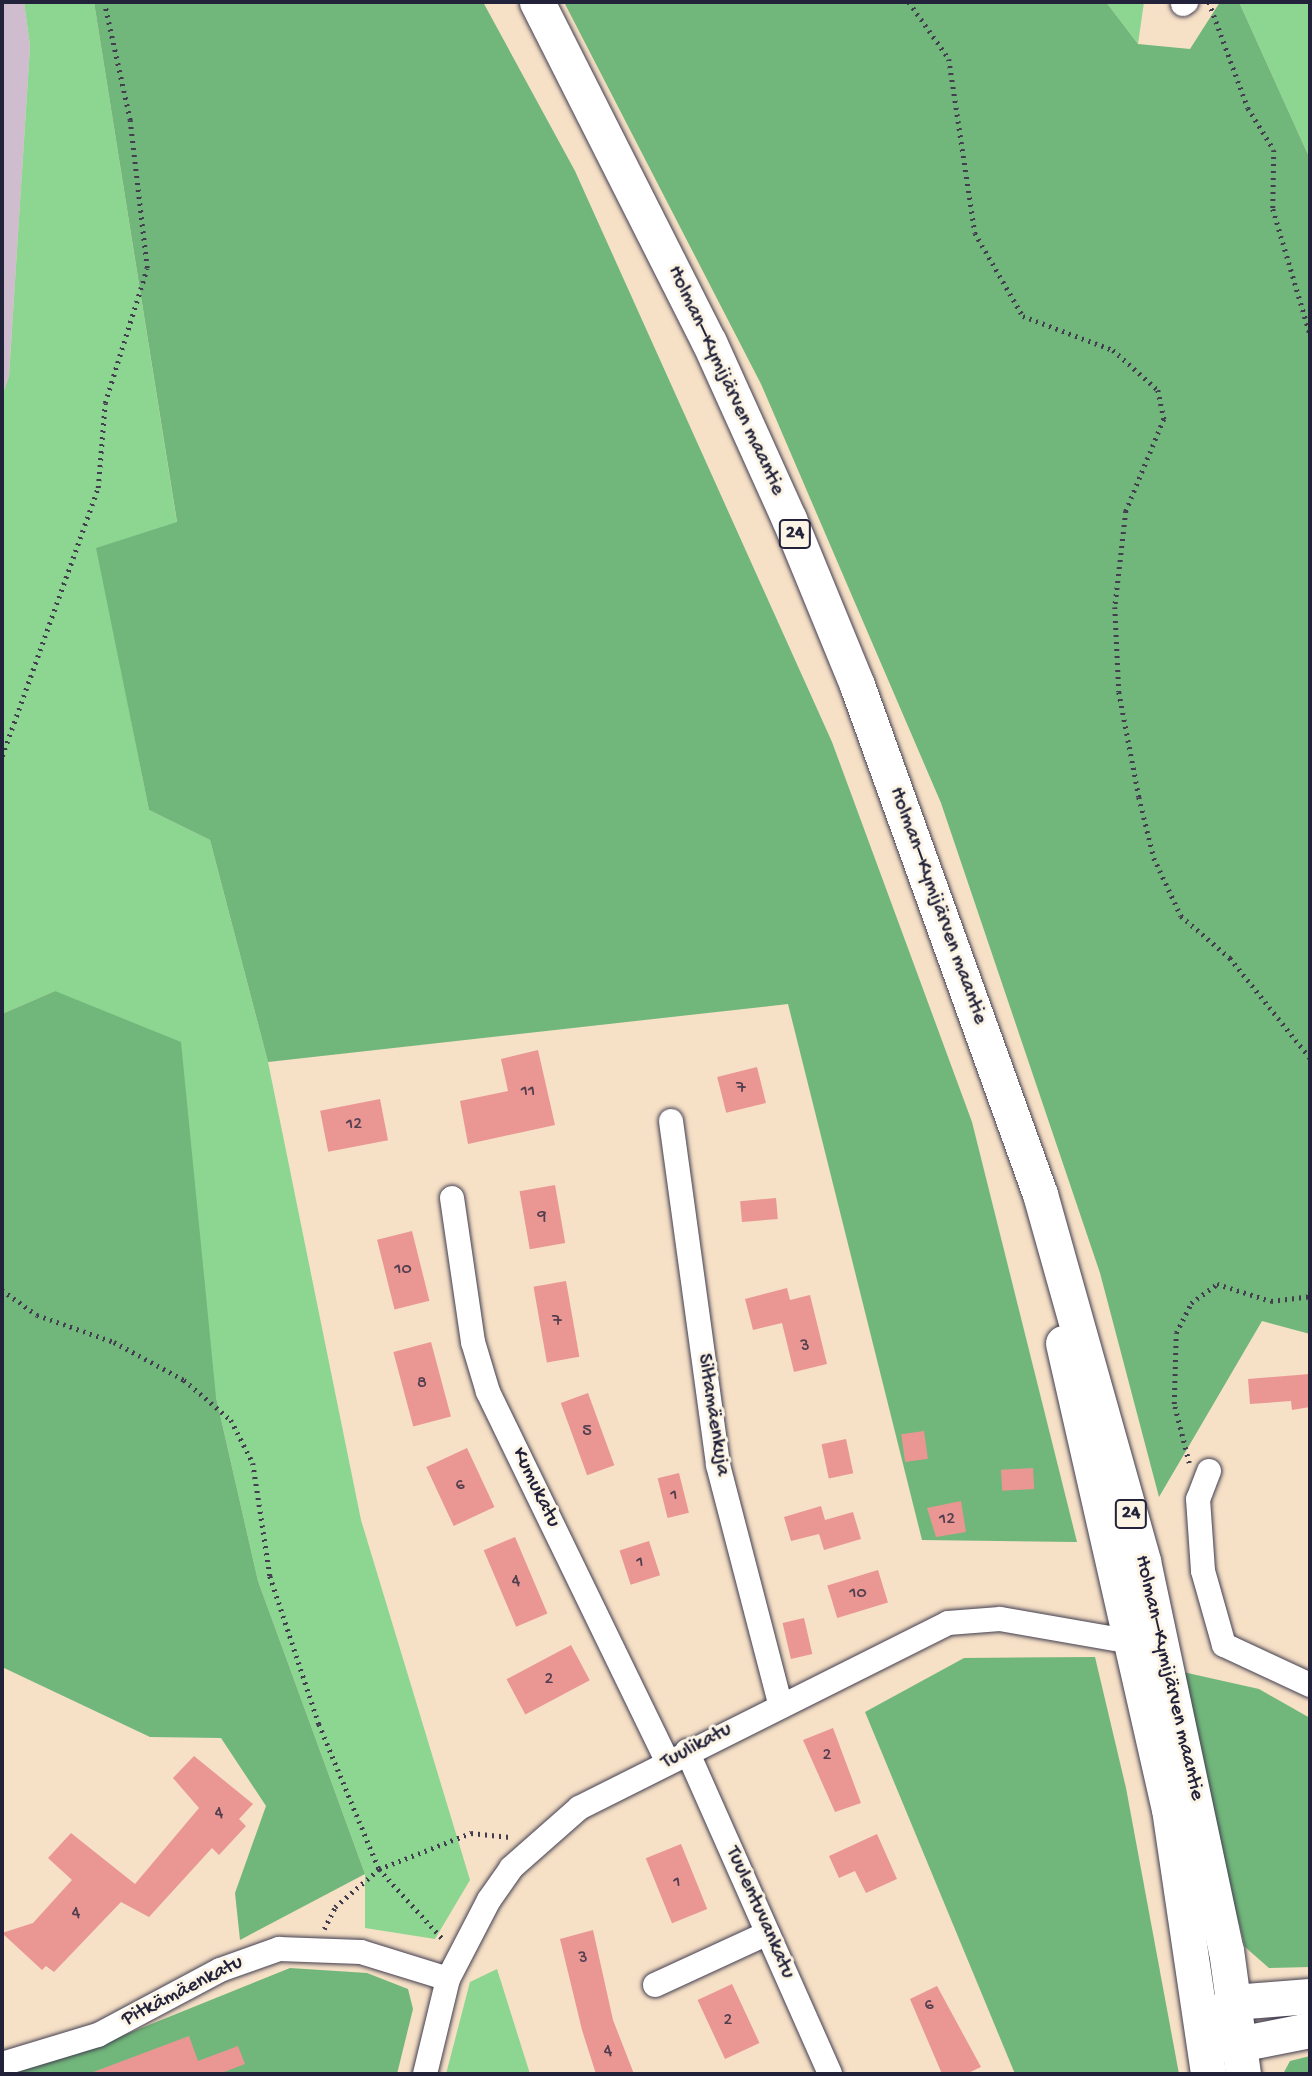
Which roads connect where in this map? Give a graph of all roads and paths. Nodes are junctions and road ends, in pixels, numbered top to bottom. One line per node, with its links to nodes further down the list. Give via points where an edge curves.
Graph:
1 (104, 2): 6 (path, via 130,120 147,268 105,403 98,488)
2 (537, 2): 8 (highway, Holman–Kymijärven maantie / 24, via 685,293 789,519 895,786)
3 (909, 2): 7 (path, via 949,58 975,233 1023,316 1113,349 1158,390 1164,419 1126,511 1115,607 1119,692 1139,797 1154,858 1181,916 1230,958)
4 (1209, 2): 5 (path, via 1248,108 1274,150 1273,209)
5 (1310, 334)
6 (2, 756)
7 (1310, 1058)
8 (1000, 1088): 27 (highway, Holman–Kymijärven maantie / 24, via 1044,1206 1110,1430 1202,1831); 29 (highway, Holman–Kymijärven maantie / 24, via 1170,1810)
9 (671, 1121): 17 (street, Siltamäenkuja, via 718,1465)
10 (452, 1198): 18 (street, Kumukatu, via 472,1342 488,1392)
11 (3, 1294): 20 (path, via 37,1315 114,1342 184,1380 231,1420 253,1463 270,1576 282,1613)
12 (1310, 1296): 14 (path, via 1271,1301 1217,1284 1191,1303 1177,1333 1174,1404)
13 (1209, 1471): 14 (street)
14 (1198, 1499): 16 (street, via 1208,1605 1224,1646)
15 (1115, 1639): 17 (street, Tuulikatu, via 971,1618)
16 (1310, 1685)
17 (780, 1703): 18 (street, Tuulikatu)
18 (677, 1757): 19 (street, Tuulikatu, via 579,1808); 21 (street, Tuulentuvankatu)
19 (536, 1844): 20 (path, via 471,1833); 23 (street, Tuulikatu, via 489,1900)
20 (380, 1869): 22 (path, via 335,1907); 23 (path)
21 (768, 1933): 25 (street); 33 (street, Tuulentuvankatu)
22 (323, 1948): 24 (street, Pitkämäenkatu); 31 (street, Pitkämäenkatu, via 250,1957 98,2035)
23 (460, 1957): 24 (street, Tuulikatu)
24 (448, 1979): 32 (street, Tuulikatu)
25 (655, 1985)
26 (1310, 1996): 27 (highway)
27 (1233, 2002): 29 (highway); 30 (highway, Holman–Kymijärven maantie / 24)
28 (1310, 2030): 30 (highway)
29 (1204, 2033): 30 (highway); 34 (highway, Holman–Kymijärven maantie / 24)
30 (1241, 2059)
31 (2, 2064)
32 (425, 2074)
33 (830, 2074)
34 (1208, 2074)

